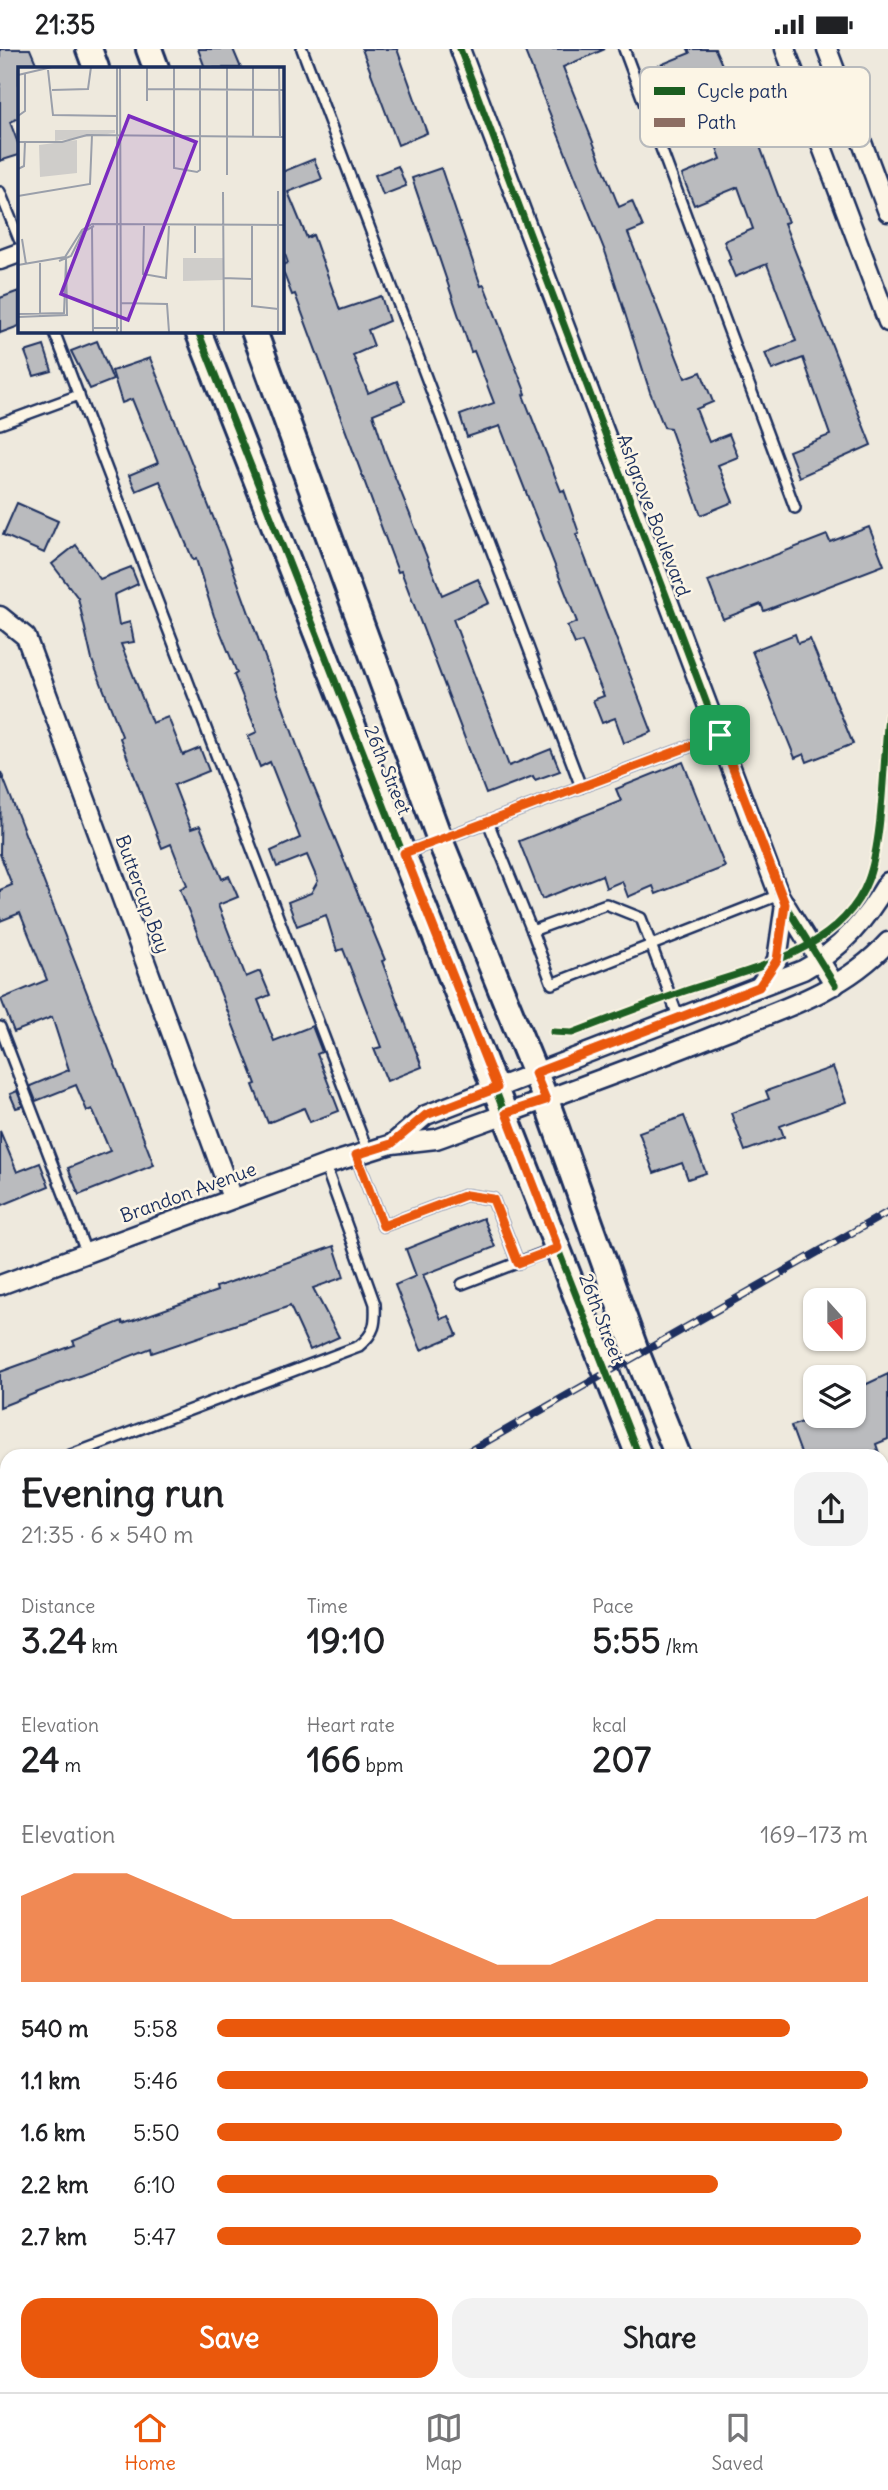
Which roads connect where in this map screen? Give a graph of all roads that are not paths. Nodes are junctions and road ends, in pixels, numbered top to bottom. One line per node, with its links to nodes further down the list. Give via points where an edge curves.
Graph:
1 (89, 49): 8 (street)
2 (149, 49): 9 (street)
3 (302, 49): 30 (lane)
4 (460, 49): 29 (street, Ashgrove Boulevard)
5 (624, 49): 12 (lane)
6 (785, 49): 10 (street)
7 (827, 49): 11 (street)
8 (96, 67)
9 (156, 67)
10 (792, 67)
11 (834, 67)
12 (640, 92)
13 (661, 147): 27 (lane)
14 (822, 147): 21 (street)
15 (864, 147): 17 (street)
16 (0, 191): 18 (lane)
17 (888, 212)
18 (18, 236)
19 (18, 253): 20 (street)
20 (0, 260)
21 (888, 322)
22 (55, 333): 25 (lane)
23 (199, 333): 33 (street, 26th Street)
24 (255, 333): 32 (street, 26th Street)
25 (79, 395): 26 (lane); 49 (lane)
26 (0, 424)
27 (795, 508)
28 (0, 616): 51 (street, Buttercup Bay, via 26,637)
29 (720, 735): 30 (lane); 35 (street, Ashgrove Boulevard)
30 (581, 787): 31 (lane)
31 (488, 822): 32 (lane); 36 (lane)
32 (440, 840): 33 (lane); 44 (street, 26th Street)
33 (404, 853): 45 (street, 26th Street)
34 (888, 881): 39 (street, Brandon Avenue, via 858,927)
35 (782, 900): 38 (lane); 39 (street, Ashgrove Boulevard); 41 (street, via 777,960)
36 (532, 931): 38 (lane, via 606,904 640,918); 38 (lane, via 552,983)
37 (888, 941): 40 (street, Brandon Avenue, via 871,961)
38 (651, 945): 42 (lane)
39 (820, 961): 40 (street, Ashgrove Boulevard); 41 (street, Brandon Avenue)
40 (835, 985): 46 (street, Brandon Avenue)
41 (759, 987): 42 (street, Brandon Avenue)
42 (679, 1019): 44 (street, Brandon Avenue)
43 (0, 1027): 53 (lane)
44 (535, 1073): 45 (street, Brandon Avenue); 46 (street, 26th Street)
45 (497, 1088): 47 (street, 26th Street); 48 (street, Brandon Avenue, via 426,1115)
46 (546, 1100): 47 (street, Brandon Avenue); 59 (street, 26th Street)
47 (506, 1113): 48 (street, Brandon Avenue, via 436,1139); 52 (street, 26th Street)
48 (391, 1144): 49 (street, Brandon Avenue)
49 (362, 1153): 50 (street, Brandon Avenue); 54 (lane, via 383,1226 466,1195 493,1199)
50 (325, 1165): 51 (street, Brandon Avenue); 57 (lane, via 375,1304 372,1335 359,1346)
51 (232, 1198): 53 (street, Brandon Avenue)
52 (558, 1248): 54 (lane); 58 (street, 26th Street)
53 (86, 1252): 56 (street, Brandon Avenue)
54 (518, 1263): 55 (lane)
55 (463, 1284)
56 (0, 1285)
57 (87, 1449)
58 (636, 1449)
59 (675, 1449)

